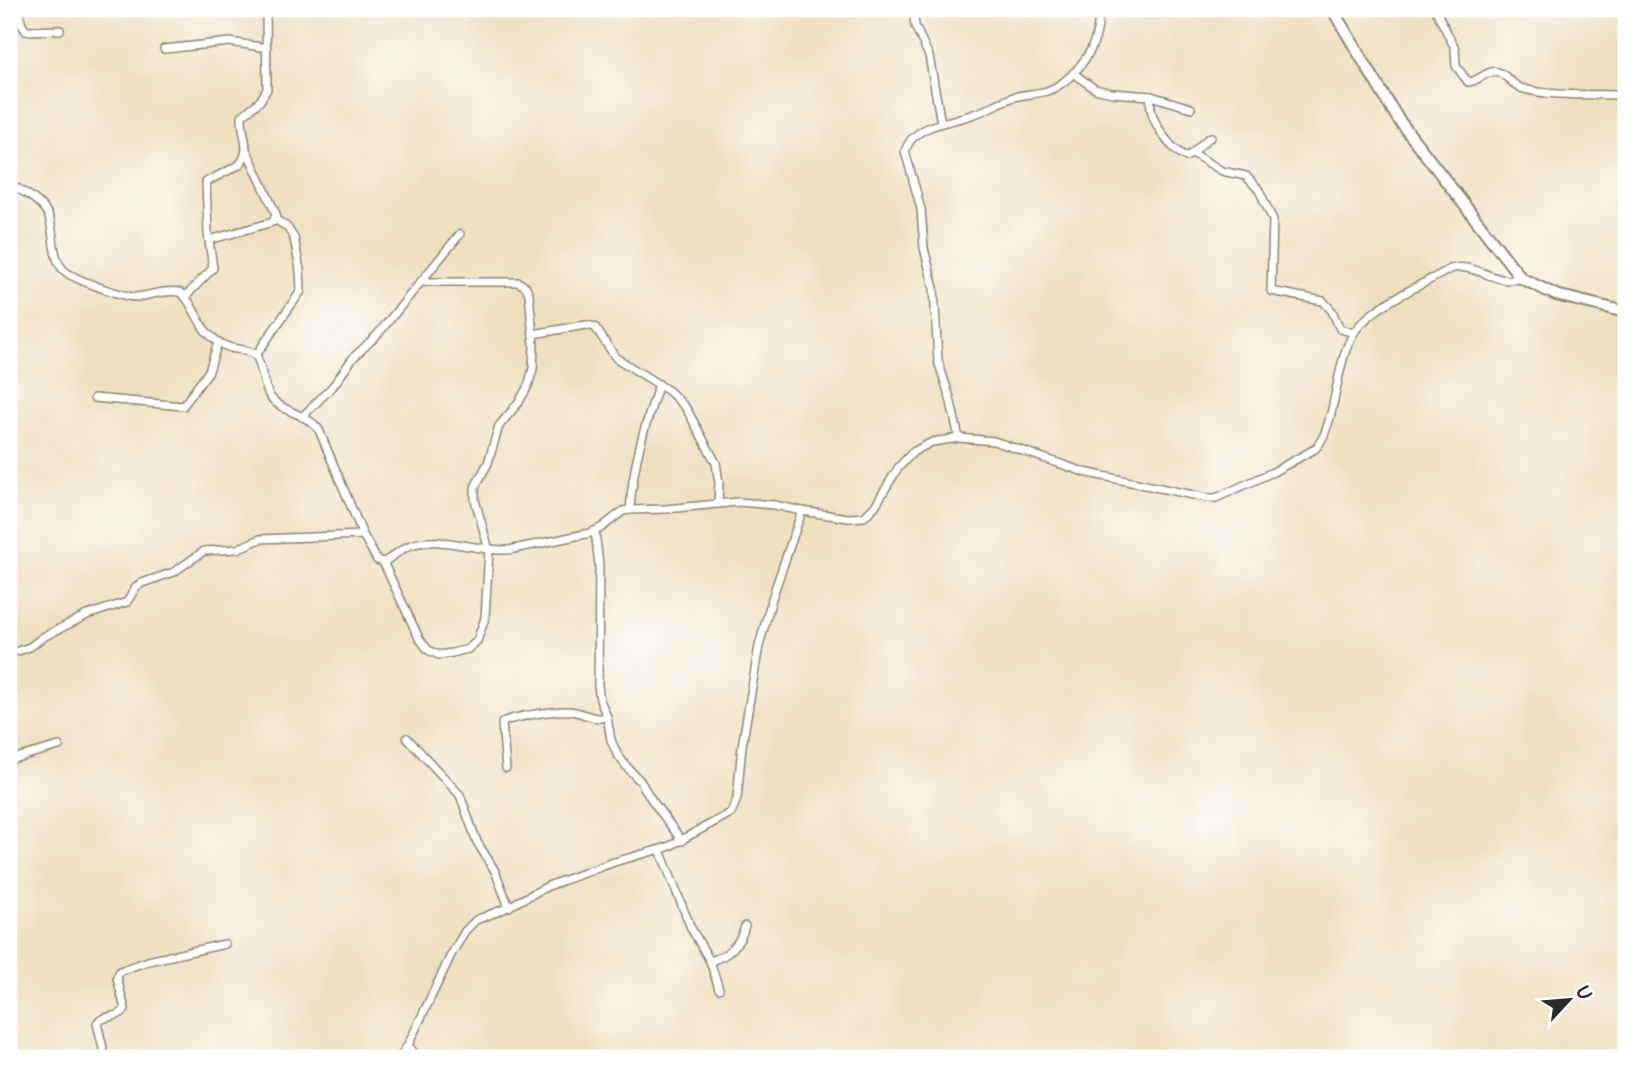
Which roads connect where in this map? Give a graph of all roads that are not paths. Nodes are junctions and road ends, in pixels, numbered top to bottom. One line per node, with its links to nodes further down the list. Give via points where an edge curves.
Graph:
1 (18, 9): 7 (street, via 26,31)
2 (266, 9): 8 (street)
3 (913, 9): 14 (street, via 915,26 929,56)
4 (1098, 9): 10 (street, via 1095,37 1084,62)
5 (1435, 9): 11 (street, via 1455,48 1455,66 1468,82 1499,72 1521,88)
6 (1336, 10): 22 (main road, via 1398,119)
7 (60, 30)
8 (267, 48): 9 (street, via 230,42); 16 (street, via 267,89 242,118)
9 (164, 49)
10 (1073, 73): 12 (street, via 1096,89); 14 (street, via 1048,90)
11 (1626, 95)
12 (1151, 96): 13 (street); 17 (street, via 1149,105 1161,132 1179,153 1186,157)
13 (1191, 108)
14 (941, 123): 33 (street, via 916,135 905,151 921,209 934,288 938,361)
15 (1211, 137): 17 (street)
16 (246, 150): 19 (street); 21 (street, via 239,165 206,181)
17 (1194, 154): 26 (street, via 1222,171 1246,176 1259,190 1273,220 1271,291 1323,301 1340,329)
18 (9, 184): 24 (street, via 48,214 57,255 66,272 120,295 177,291)
19 (275, 219): 21 (street); 29 (street, via 293,238 301,291)
20 (460, 234): 23 (street)
21 (209, 240): 24 (street, via 214,268)
22 (1521, 278): 25 (main road, via 1556,295); 26 (street, via 1503,281 1466,267 1450,269 1376,312)
23 (421, 282): 27 (street, via 518,282 529,294); 32 (street)
24 (186, 296): 28 (street, via 199,323)
25 (1626, 312)
26 (1354, 333): 33 (street, via 1338,374 1321,443 1216,498 1104,477 1012,446)
27 (533, 334): 30 (street, via 595,327 616,358); 39 (street, via 528,386 499,426 475,487)
28 (218, 342): 29 (street); 31 (street, via 209,371 183,406)
29 (256, 355): 32 (street, via 270,397)
30 (659, 384): 34 (street, via 686,408 716,463); 35 (street, via 638,446)
31 (93, 398)
32 (302, 417): 38 (street, via 318,430)
33 (960, 438): 36 (street, via 932,442 913,452 864,517)
34 (718, 502): 35 (street); 36 (street)
35 (630, 510): 37 (street)
36 (802, 511): 47 (street, via 759,646 736,804 731,813)
37 (596, 531): 39 (street); 42 (street, via 598,686)
38 (363, 535): 40 (street, via 377,560); 41 (street, via 260,539 237,550 204,551 174,572 142,583 127,602 87,615 30,648)
39 (489, 550): 40 (street, via 429,542 407,546); 40 (street, via 482,631 468,649 439,655 419,638)
40 (383, 562)
41 (9, 654)
42 (607, 717): 46 (street, via 594,719 562,711 505,721); 47 (street, via 618,754)
43 (407, 738): 49 (street, via 460,795)
44 (59, 746): 45 (street)
45 (9, 760)
46 (506, 768)
47 (682, 841): 48 (street)
48 (660, 850): 49 (street, via 558,883); 52 (street, via 691,928)
49 (509, 907): 54 (street, via 470,925)
50 (745, 926): 52 (street, via 736,946)
51 (225, 944): 55 (street, via 120,971 117,978 125,1009 97,1023)
52 (710, 961): 53 (street)
53 (719, 989)
54 (408, 1045): 56 (street); 57 (street)
55 (103, 1058)
56 (399, 1058)
57 (418, 1058)

